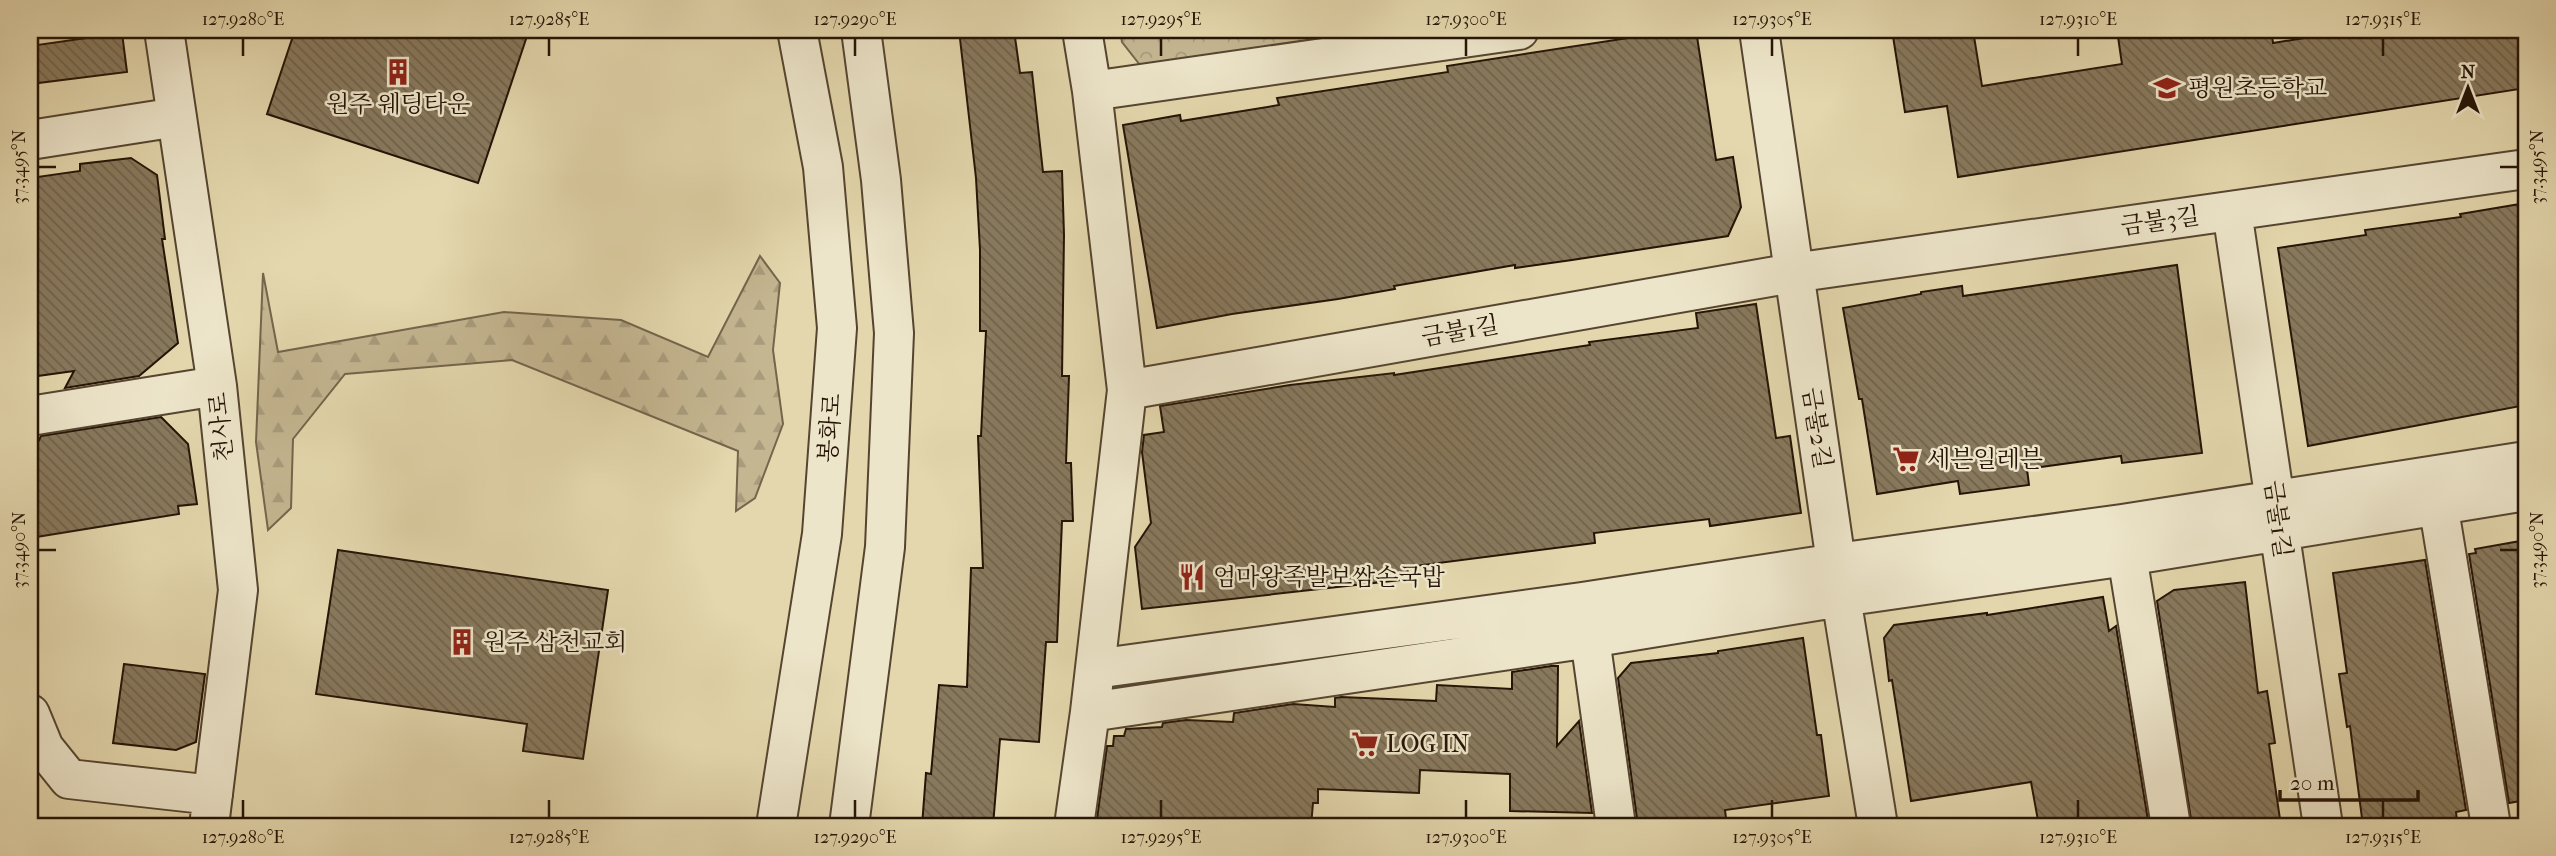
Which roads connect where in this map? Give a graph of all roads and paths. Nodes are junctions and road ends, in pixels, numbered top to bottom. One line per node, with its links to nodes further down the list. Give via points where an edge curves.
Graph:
1 (164, 30): 8 (street, 천사로)
2 (797, 30): 27 (street, 봉화로, via 823,167 837,327 822,534)
3 (861, 30): 28 (street, via 881,180 894,333 886,547)
4 (1082, 30): 7 (street)
5 (1759, 30): 12 (street, 금불2길)
6 (1505, 32): 7 (street)
7 (1092, 91): 14 (street)
8 (177, 117): 9 (street); 13 (street, 천사로)
9 (30, 139)
10 (2526, 169): 11 (street, 금불3길)
11 (2232, 211): 12 (street, 금불3길); 19 (street, 금불1길)
12 (1793, 273): 14 (street, 금불1길); 21 (street, 금불2길)
13 (216, 386): 15 (street); 26 (street, 천사로, via 238,590)
14 (1127, 390): 23 (street)
15 (30, 416)
16 (2526, 461): 17 (street)
17 (2436, 489): 18 (street); 19 (street); 34 (street)
18 (2526, 491)
19 (2277, 515): 20 (street); 33 (street, 금불1길)
20 (2124, 540): 21 (street); 32 (street)
21 (1839, 580): 22 (street); 31 (street, 금불2길)
22 (1586, 620): 23 (street); 24 (street); 30 (street)
23 (1095, 669): 24 (street)
24 (1090, 712): 29 (street)
25 (30, 715): 26 (street, via 44,748 69,779)
26 (211, 810)
27 (776, 826)
28 (849, 826)
29 (1074, 826)
30 (1615, 826)
31 (1878, 826)
32 (2171, 826)
33 (2323, 826)
34 (2491, 826)

